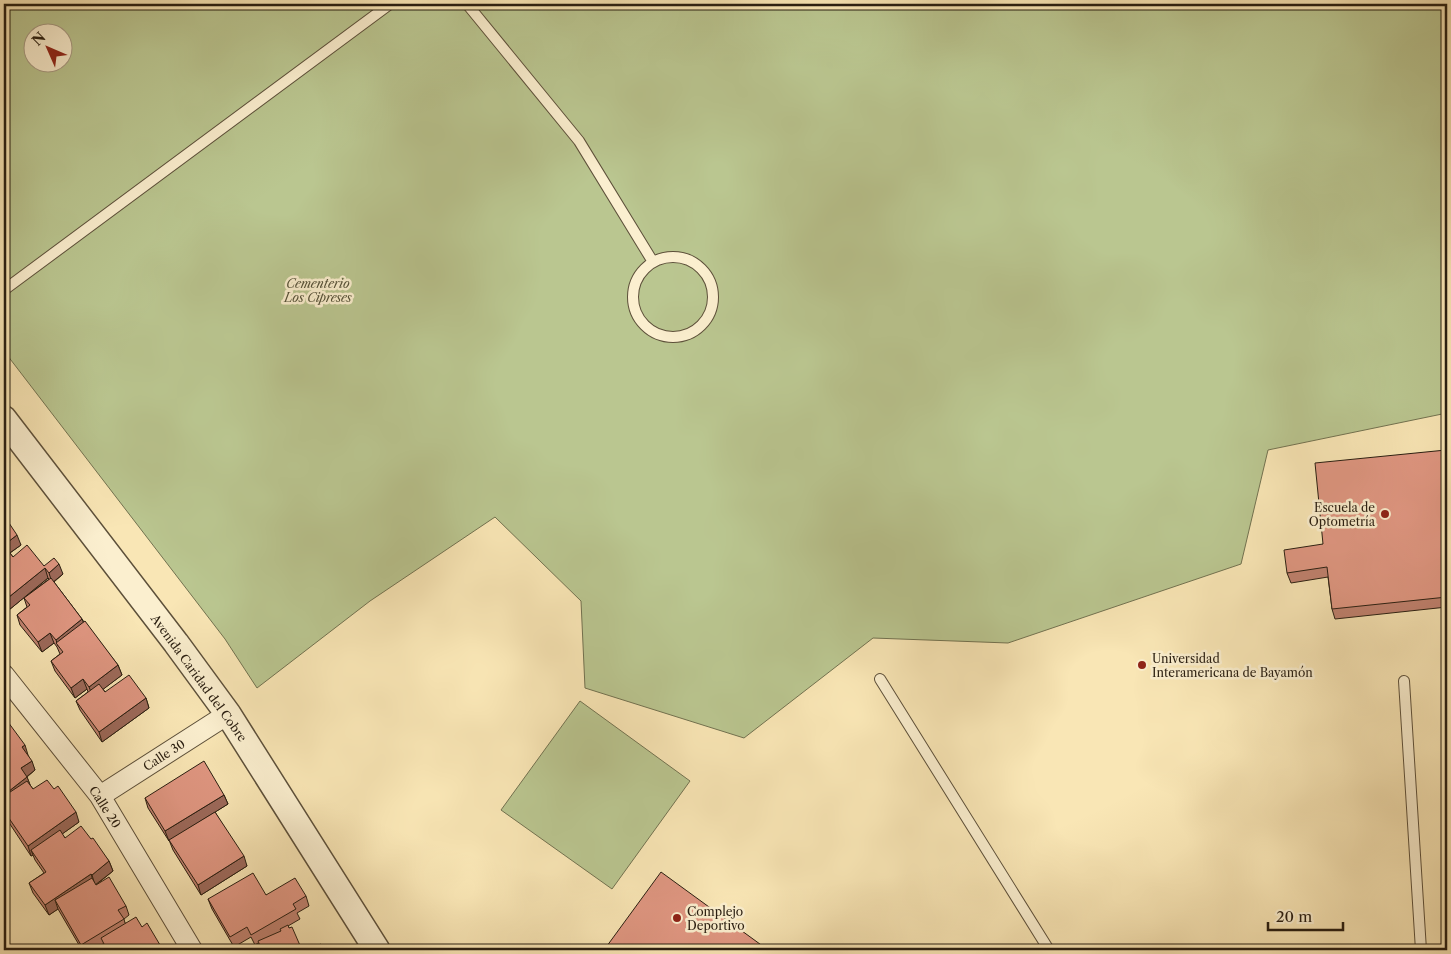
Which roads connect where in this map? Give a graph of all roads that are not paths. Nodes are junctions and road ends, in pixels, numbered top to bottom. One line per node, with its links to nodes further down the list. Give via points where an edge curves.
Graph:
1 (390, 4): 4 (lane)
2 (467, 4): 3 (lane, via 578,141)
3 (653, 262): 3 (lane, via 636,282 633,296 641,321 651,331 663,336 690,334 709,314 713,302 708,278 690,260 678,257)
4 (4, 290)
5 (4, 419): 9 (street, Avenida Caridad del Cobre)
6 (4, 675): 10 (street, Calle 20)
7 (880, 679): 13 (lane)
8 (1404, 680): 14 (lane)
9 (228, 714): 10 (street, Calle 30); 12 (street, Avenida Caridad del Cobre)
10 (100, 796): 11 (street, Calle 20)
11 (192, 950)
12 (376, 950)
13 (1049, 950)
14 (1421, 950)

